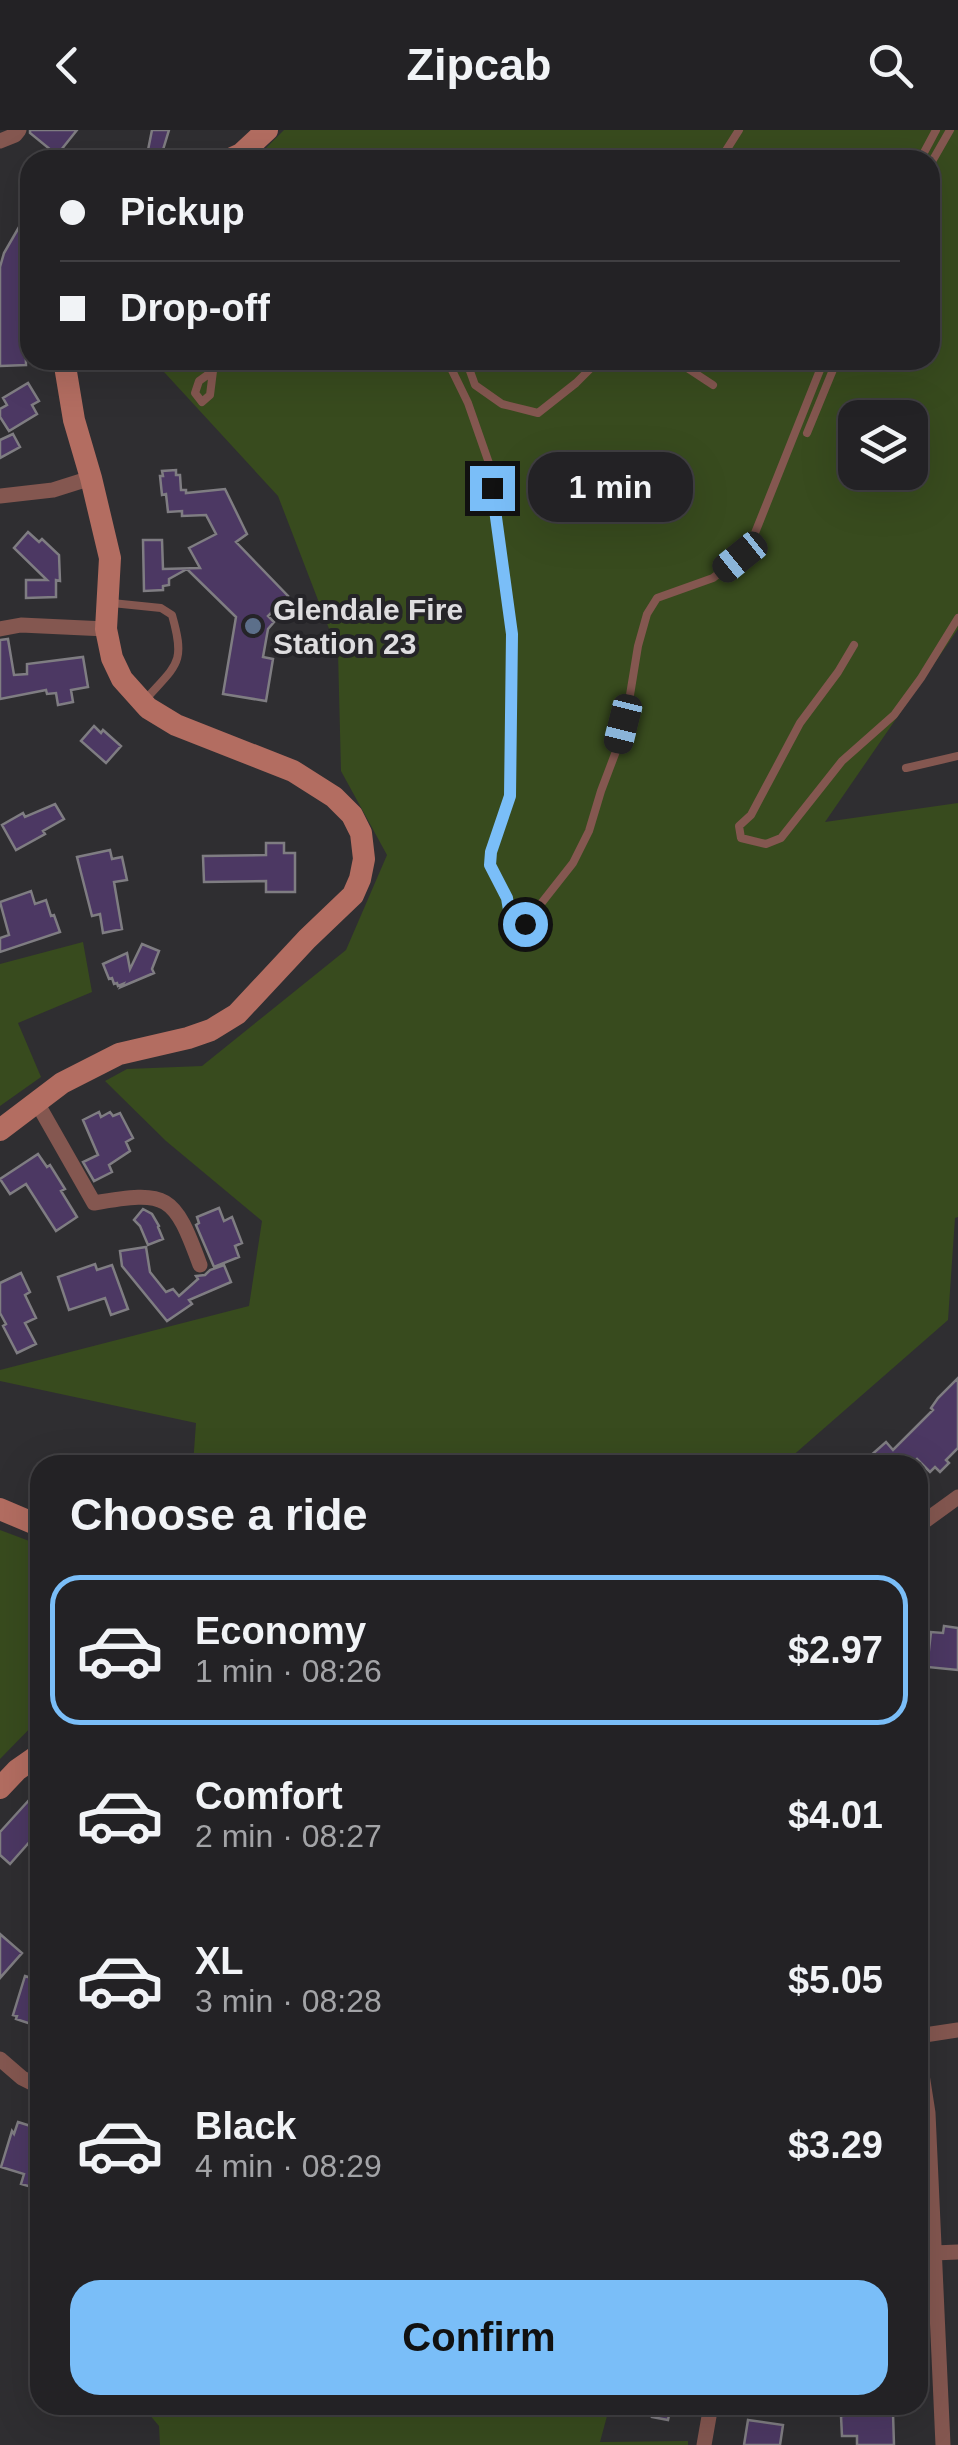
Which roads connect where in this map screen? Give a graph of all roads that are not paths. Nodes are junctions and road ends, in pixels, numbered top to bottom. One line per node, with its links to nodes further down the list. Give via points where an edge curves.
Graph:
1 (19, 130): 3 (street)
2 (268, 130): 4 (main road)
3 (0, 141)
4 (243, 150)
5 (66, 370): 14 (main road)
6 (452, 370): 10 (lane, via 490,466 512,634 510,796 490,865 515,929 573,863 589,830 618,746 646,614 656,598 714,578 740,557)
7 (470, 370): 8 (lane, via 475,385 502,404 538,413)
8 (589, 370)
9 (690, 370): 12 (lane)
10 (820, 370)
11 (833, 370): 13 (lane)
12 (713, 385)
13 (807, 433)
14 (91, 478): 15 (street); 16 (main road, via 110,558)
15 (0, 496)
16 (107, 603): 19 (main road); 21 (lane, via 172,614 177,663)
17 (958, 618): 20 (lane, via 894,715 842,761 781,838 766,844 741,838 740,826 800,723)
18 (0, 629): 19 (street)
19 (106, 629): 21 (main road, via 122,679)
20 (854, 645)
21 (143, 702): 24 (main road, via 176,725 292,771 334,797 362,833 360,879 237,1014 188,1038 118,1054)
22 (958, 756): 23 (lane)
23 (906, 768)
24 (36, 1101): 25 (main road); 26 (street, via 94,1203 138,1195 170,1204)
25 (0, 1130)
26 (200, 1264)
27 (958, 1497): 29 (street)
28 (0, 1509): 30 (main road)
29 (928, 1519)
30 (30, 1522)
31 (30, 1761): 32 (main road)
32 (0, 1788)
33 (958, 2030): 34 (street)
34 (928, 2034)
35 (0, 2059): 36 (street)
36 (30, 2082)
37 (928, 2113): 39 (street)
38 (958, 2252): 39 (street)
39 (934, 2253): 42 (street)
40 (709, 2415): 41 (street)
41 (704, 2445)
42 (944, 2445)

